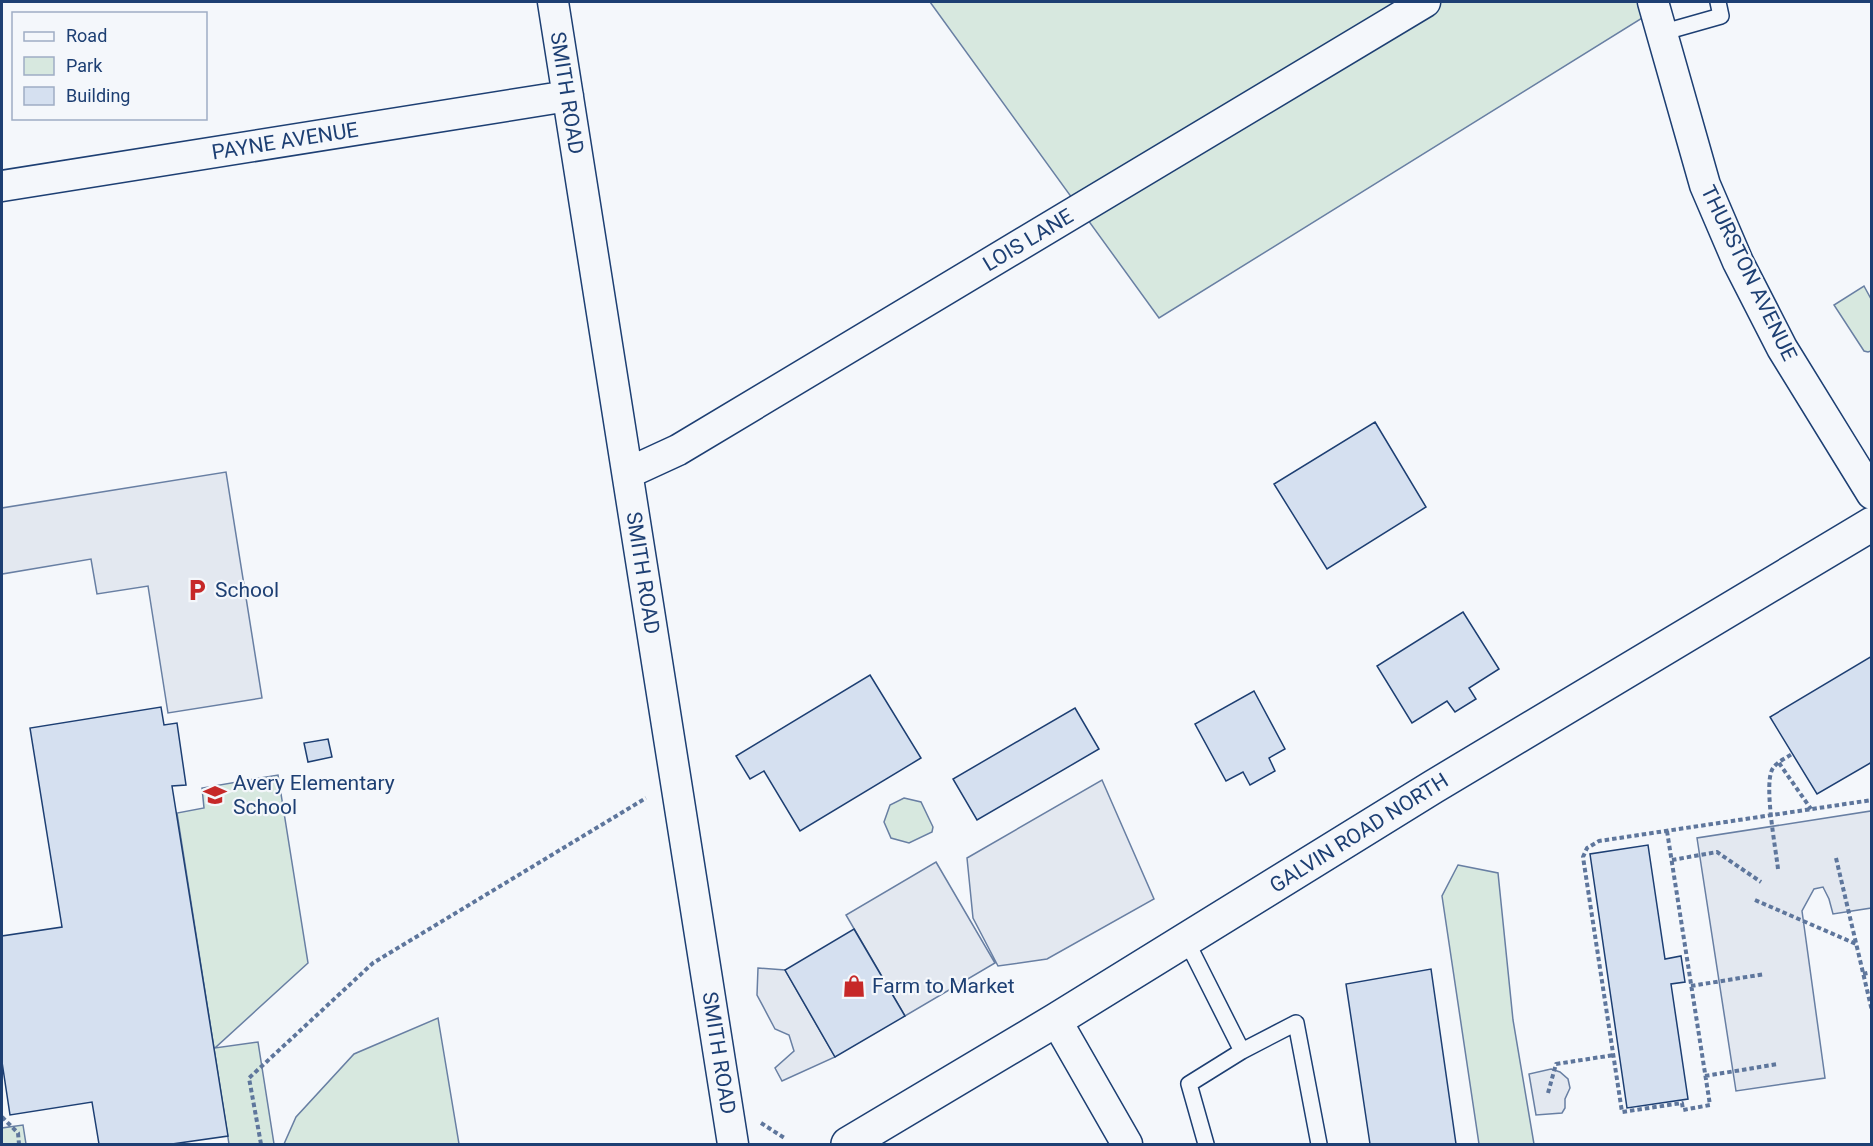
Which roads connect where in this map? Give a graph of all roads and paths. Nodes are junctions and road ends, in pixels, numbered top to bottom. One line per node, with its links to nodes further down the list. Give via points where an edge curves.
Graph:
1 (553, 2): 6 (street, SMITH ROAD)
2 (1425, 2): 8 (street, LOIS LANE, via 678,450)
3 (1653, 2): 5 (street, THURSTON AVENUE)
4 (1718, 2): 5 (lane, via 1721,15)
5 (1662, 33): 9 (street, THURSTON AVENUE, via 1705,185 1738,262 1782,348)
6 (568, 96): 7 (street, PAYNE AVENUE); 8 (street, SMITH ROAD)
7 (2, 186)
8 (628, 473): 39 (street, SMITH ROAD)
9 (1872, 494)
10 (1872, 524): 23 (main road, GALVIN ROAD NORTH)
11 (1792, 754): 12 (path)
12 (1779, 763): 15 (path); 16 (path, via 1770,777)
13 (651, 794): 38 (path, via 374,963 249,1078)
14 (1872, 800): 15 (path)
15 (1811, 809): 16 (path)
16 (1771, 815): 17 (path); 20 (path)
17 (1667, 831): 19 (path); 32 (path, via 1599,841 1587,848 1583,857)
18 (1836, 858): 24 (path)
19 (1672, 860): 21 (path, via 1717,852); 28 (path)
20 (1778, 868)
21 (1761, 882)
22 (1755, 900): 24 (path)
23 (1186, 940): 30 (main road, GALVIN ROAD NORTH); 31 (lane)
24 (1856, 944): 27 (path)
25 (1872, 972): 27 (path)
26 (1765, 974): 28 (path)
27 (1863, 974): 29 (path)
28 (1691, 986): 34 (path)
29 (1872, 1011)
30 (1056, 1020): 40 (main road, GALVIN ROAD NORTH); 41 (street)
31 (1242, 1051): 42 (lane, via 1189,1084); 43 (lane, via 1296,1023)
32 (1614, 1055): 34 (path, via 1622,1112 1682,1103 1683,1110 1710,1106); 35 (path, via 1556,1064)
33 (1778, 1064): 34 (path)
34 (1705, 1076)
35 (1548, 1093)
36 (2, 1118): 37 (path, via 18,1133)
37 (19, 1144)
38 (261, 1144)
39 (733, 1144)
40 (848, 1144)
41 (1127, 1144)
42 (1206, 1144)
43 (1319, 1144)

